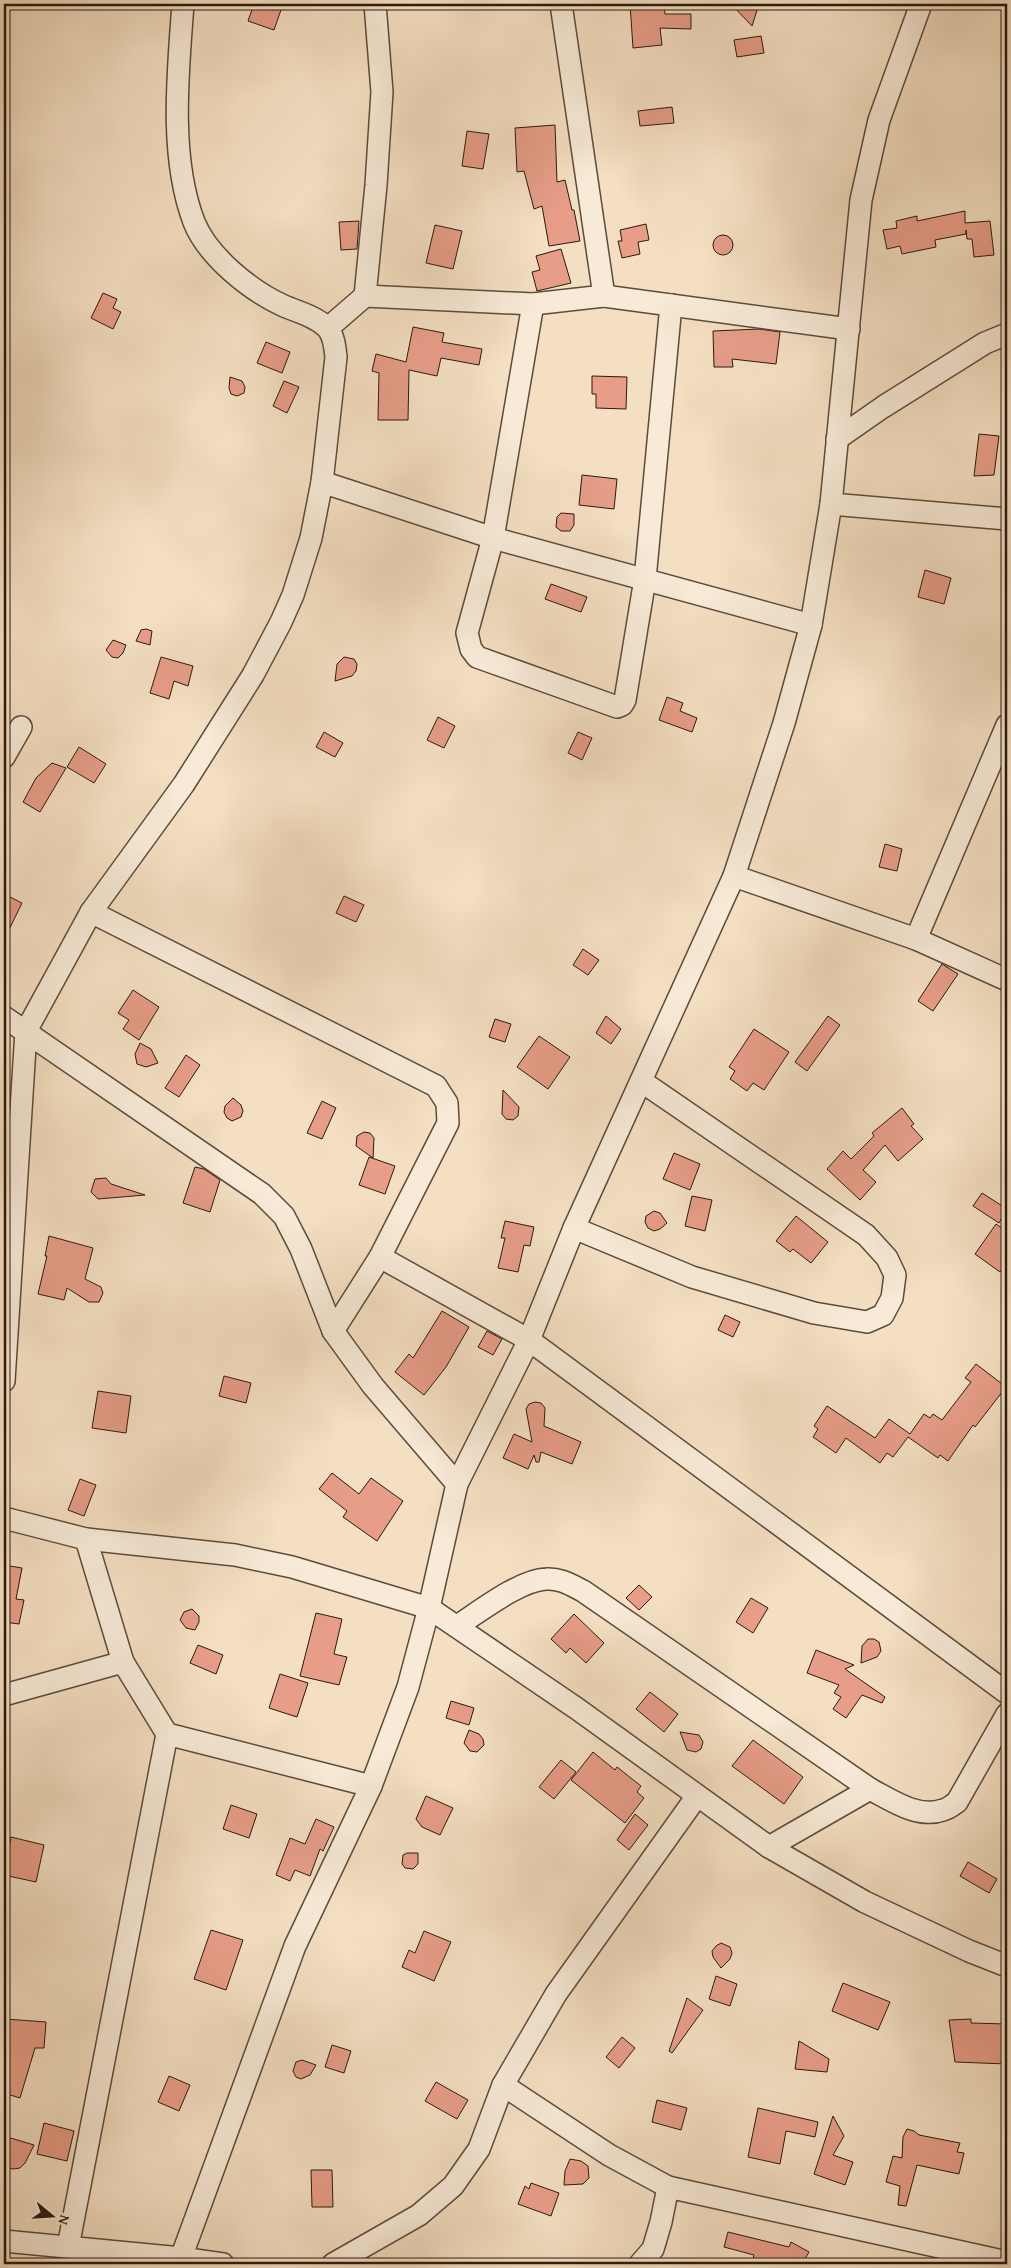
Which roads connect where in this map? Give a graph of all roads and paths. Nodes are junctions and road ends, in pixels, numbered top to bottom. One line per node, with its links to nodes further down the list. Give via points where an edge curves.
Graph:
1 (183, 4): 9 (street, via 177,136 179,162 195,223 213,251 240,280)
2 (375, 4): 5 (street, via 382,92)
3 (561, 4): 6 (street)
4 (922, 4): 10 (street, via 879,120 861,200)
5 (365, 296): 7 (street); 9 (street)
6 (604, 296): 7 (street); 8 (street)
7 (533, 304): 16 (street)
8 (671, 305): 10 (street); 17 (street)
9 (328, 328): 13 (street, via 336,357)
10 (849, 329): 12 (street)
11 (1007, 334): 12 (street, via 985,343)
12 (837, 439): 14 (street)
13 (322, 482): 16 (street); 23 (street, via 311,538 293,595 253,675 184,784)
14 (831, 504): 15 (street); 18 (street)
15 (1007, 519)
16 (493, 538): 17 (street); 17 (street, via 467,633 476,657 616,707 625,700)
17 (645, 579): 18 (street)
18 (811, 625): 22 (street, via 784,723)
19 (1007, 725): 24 (street)
20 (21, 727): 21 (street)
21 (4, 757)
22 (734, 876): 24 (street); 28 (street)
23 (91, 912): 27 (street); 30 (street, via 436,1086 447,1103 448,1123)
24 (916, 939): 25 (street)
25 (1007, 980)
26 (4, 1017): 27 (street)
27 (26, 1031): 31 (street, via 262,1194 284,1216 301,1249); 33 (street)
28 (641, 1081): 29 (street); 29 (street, via 866,1235 887,1258 895,1275 892,1298 883,1315 867,1322 814,1313 692,1277)
29 (574, 1228): 32 (street)
30 (380, 1256): 31 (street); 32 (street)
31 (333, 1331): 34 (street, via 373,1386)
32 (529, 1340): 34 (street); 40 (street)
33 (4, 1381)
34 (457, 1484): 37 (street)
35 (4, 1518): 36 (street)
36 (86, 1539): 37 (street, via 235,1556 292,1567); 39 (street)
37 (429, 1608): 38 (street); 44 (street, via 408,1687)
38 (456, 1626): 45 (street, via 529,1582 564,1581); 46 (street)
39 (123, 1662): 41 (street); 43 (street)
40 (1007, 1693)
41 (4, 1695)
42 (1007, 1714): 45 (street, via 957,1802 943,1810 926,1812 906,1807)
43 (167, 1734): 44 (street); 52 (street)
44 (371, 1786): 53 (street, via 295,1946)
45 (870, 1789): 47 (street)
46 (697, 1796): 47 (street); 49 (street, via 556,1994)
47 (769, 1847): 48 (street, via 865,1902)
48 (1007, 1966)
49 (503, 2085): 50 (street, via 609,2155); 57 (street, via 479,2149 453,2186 419,2215)
50 (668, 2187): 54 (street); 58 (street, via 653,2249)
51 (4, 2241): 52 (street)
52 (68, 2247): 53 (street)
53 (181, 2258): 56 (street)
54 (985, 2261): 55 (street)
55 (1007, 2262)
56 (223, 2264)
57 (333, 2264)
58 (640, 2264)

